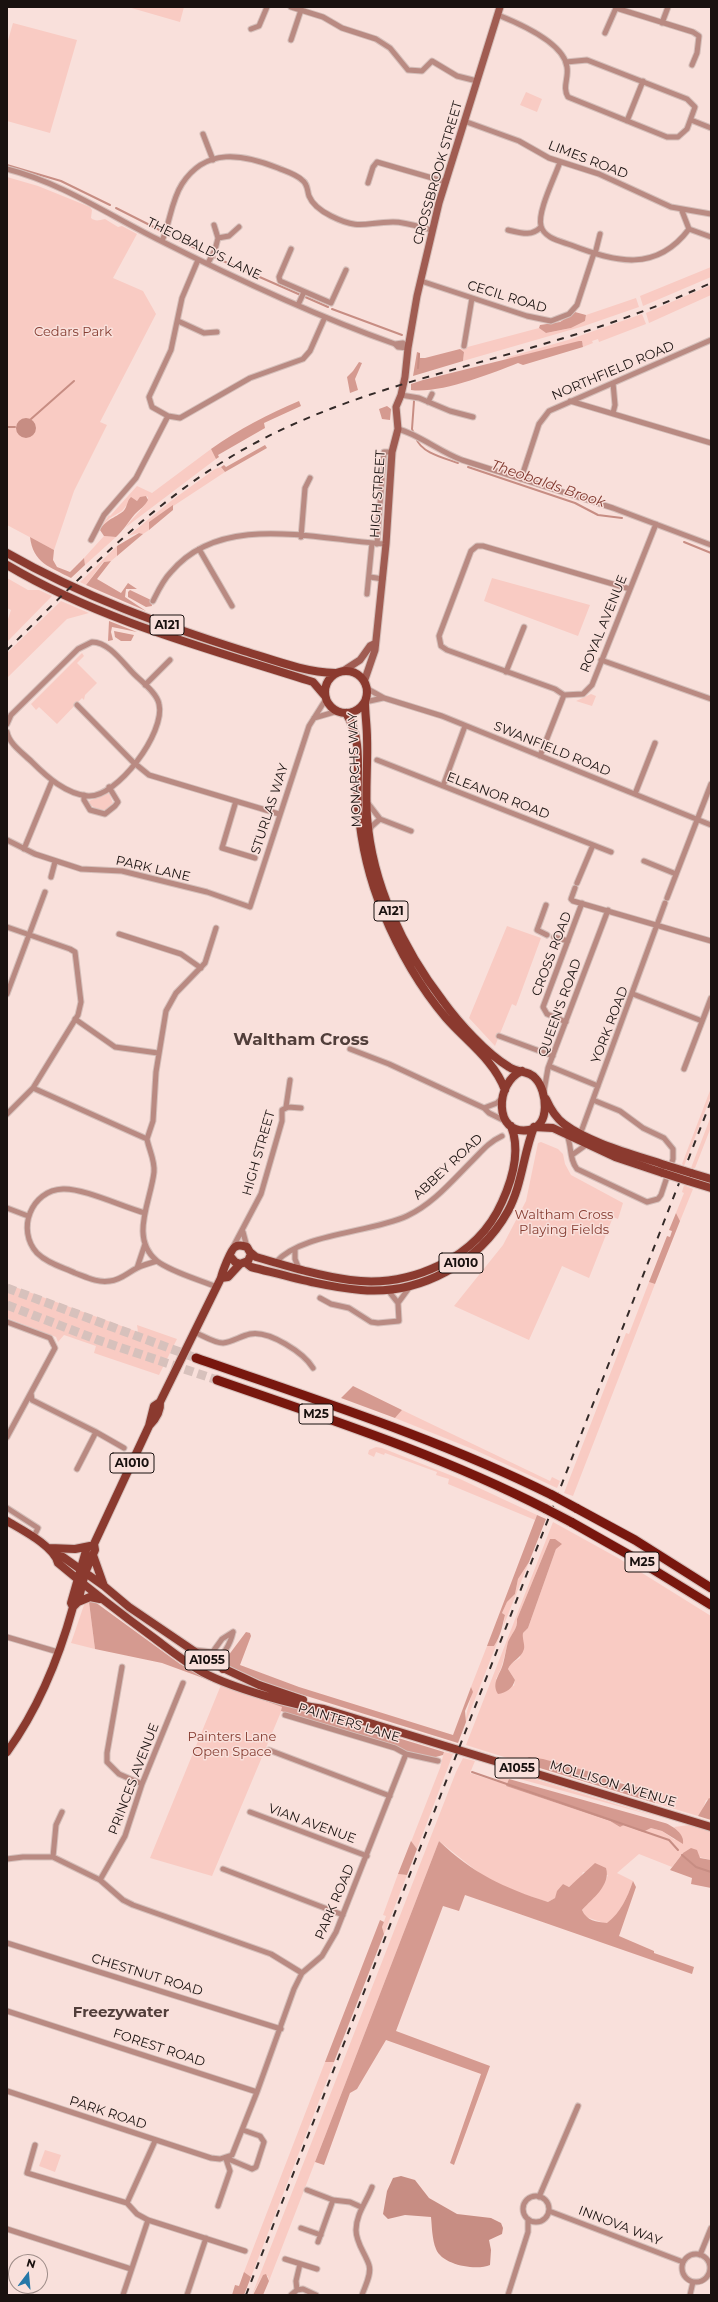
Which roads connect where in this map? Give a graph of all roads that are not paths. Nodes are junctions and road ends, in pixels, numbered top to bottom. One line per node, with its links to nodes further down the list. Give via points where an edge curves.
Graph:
1 (267, 7): 8 (street, via 259,26)
2 (291, 7): 5 (street)
3 (500, 7): 6 (main road, CROSSBROOK STREET)
4 (668, 7): 7 (street)
5 (301, 10): 10 (street); 13 (street, via 323,17 342,28 376,38 390,48 408,70 422,71 432,61 457,76)
6 (498, 15): 11 (street, via 524,26 554,46); 13 (main road, CROSSBROOK STREET)
7 (662, 23): 9 (street, via 616,8); 12 (street, via 699,36)
8 (251, 29)
9 (606, 34)
10 (291, 40)
11 (566, 62): 14 (street, via 587,60); 17 (street, via 568,69 565,92 568,97)
12 (692, 65)
13 (477, 81): 16 (main road, CROSSBROOK STREET)
14 (643, 81): 15 (street, via 693,103 695,107); 17 (street)
15 (691, 120): 17 (street, via 682,135 673,138); 18 (street)
16 (464, 121): 21 (street, LIMES ROAD, via 519,141); 23 (main road, CROSSBROOK STREET)
17 (627, 121)
18 (711, 128)
19 (203, 134): 20 (street)
20 (213, 160): 31 (street, via 229,156 249,158 298,177 306,184 310,198 317,206 330,215 352,224 367,226 394,222); 36 (street, via 195,170 182,184)
21 (560, 162): 25 (street, LIMES ROAD, via 599,174); 29 (street, via 541,213)
22 (7, 169): 36 (street, THEOBALD'S LANE, via 35,176 79,196)
23 (446, 182): 24 (street, via 377,162); 31 (main road, CROSSBROOK STREET)
24 (368, 183)
25 (682, 211): 26 (street, LIMES ROAD); 30 (street)
26 (711, 214)
27 (214, 225): 35 (street)
28 (239, 227): 35 (street, via 229,236)
29 (541, 227): 32 (street, via 527,234); 38 (street, via 549,236)
30 (689, 229): 34 (street); 38 (street, via 672,247 644,259 618,260)
31 (432, 230): 42 (main road, CROSSBROOK STREET)
32 (508, 230)
33 (600, 234): 38 (street, CECIL ROAD)
34 (711, 237)
35 (218, 238): 40 (street)
36 (162, 241): 39 (street, THEOBALD'S LANE)
37 (291, 249): 43 (street, via 279,277 280,281)
38 (594, 254): 44 (street, CECIL ROAD, via 577,305 570,314 558,320 543,321)
39 (198, 260): 40 (street, THEOBALD'S LANE); 47 (street, via 182,298)
40 (208, 263): 45 (street, THEOBALD'S LANE)
41 (346, 270): 43 (street, via 331,303)
42 (421, 281): 44 (street, CECIL ROAD); 51 (main road, CROSSBROOK STREET)
43 (302, 295): 45 (street)
44 (472, 298): 50 (street)
45 (298, 305): 46 (street, THEOBALD'S LANE)
46 (325, 317): 51 (street, THEOBALD'S LANE, via 401,348); 58 (street, via 310,351 300,361 250,378 180,418)
47 (178, 321): 48 (street, via 204,333); 58 (street, via 171,350 149,397 152,407)
48 (217, 332)
49 (711, 340): 52 (street, NORTHFIELD ROAD)
50 (464, 346)
51 (408, 348): 54 (main road, HIGH STREET)
52 (613, 382): 55 (street, NORTHFIELD ROAD); 57 (street, via 615,405)
53 (432, 394): 56 (street)
54 (402, 395): 56 (street); 60 (main road, HIGH STREET, via 396,406)
55 (570, 401): 57 (street); 64 (street, NORTHFIELD ROAD, via 544,416)
56 (428, 402): 59 (street)
57 (612, 413): 61 (street)
58 (168, 416): 67 (street, via 136,478 104,515)
59 (473, 417)
60 (398, 429): 62 (main road, HIGH STREET); 64 (street, via 444,454)
61 (711, 443)
62 (392, 452): 68 (street, via 384,452); 69 (main road, HIGH STREET)
63 (310, 478): 66 (street, via 305,488)
64 (521, 479): 65 (street)
65 (656, 524): 70 (street); 76 (street, ROYAL AVENUE)
66 (301, 537): 68 (street); 71 (street, via 248,534 228,537)
67 (91, 540)
68 (374, 543): 69 (street); 74 (street)
69 (386, 544): 75 (main road, HIGH STREET)
70 (711, 545)
71 (199, 549): 78 (street, via 171,572); 79 (street)
72 (7, 552): 84 (main road, A121, via 46,575 107,603 187,633 308,670)
73 (7, 565): 89 (main road, A121, via 41,585 104,612 184,641 313,682)
74 (370, 577): 75 (street); 77 (street)
75 (383, 579): 81 (main road, HIGH STREET)
76 (630, 589): 83 (street, ROYAL AVENUE); 85 (street, via 484,546 474,548 441,630 439,642 444,649)
77 (367, 594)
78 (153, 601)
79 (232, 606)
80 (524, 627): 85 (street)
81 (374, 644): 84 (main road, via 360,660); 87 (main road, HIGH STREET)
82 (170, 660): 86 (street)
83 (601, 660): 88 (street, ROYAL AVENUE, via 588,690 578,695); 91 (street)
84 (339, 672): 87 (main road, via 357,675); 89 (main road, via 328,683)
85 (506, 672): 88 (street, via 555,689)
86 (145, 685): 96 (street, via 105,645 89,642 81,646 11,715); 102 (street, via 158,701 160,713 149,746)
87 (365, 685): 90 (street, SWANFIELD ROAD); 92 (main road)
88 (564, 695): 100 (street)
89 (326, 697): 94 (main road); 95 (street, STURLAS WAY)
90 (384, 698): 92 (street, SWANFIELD ROAD); 97 (street, SWANFIELD ROAD, via 420,708)
91 (711, 700)
92 (365, 702): 94 (main road, via 357,710); 109 (main road, MONARCHS WAY / A121, via 368,738)
93 (77, 705): 102 (street)
94 (342, 712): 95 (street); 159 (main road, MONARCHS WAY / A121, via 353,723 358,739 358,807 369,869 383,912 416,980 496,1071)
95 (314, 718): 111 (street, STURLAS WAY, via 295,759)
96 (7, 724)
97 (465, 726): 100 (street, SWANFIELD ROAD); 105 (street)
98 (7, 732): 103 (street, via 11,742)
99 (655, 743): 107 (street)
100 (540, 756): 107 (street, SWANFIELD ROAD)
101 (377, 760): 105 (street, ELEANOR ROAD)
102 (136, 764): 106 (street); 110 (street, via 155,777)
103 (52, 781): 108 (street); 119 (street)
104 (711, 784): 113 (street, YORK ROAD)
105 (443, 786): 118 (street, ELEANOR ROAD)
106 (109, 787): 108 (street, via 92,796); 108 (street, via 118,802 105,814 90,810)
107 (635, 794): 113 (street, SWANFIELD ROAD)
108 (84, 795)
109 (366, 800): 112 (street); 116 (main road, MONARCHS WAY / A121)
110 (236, 801): 111 (street); 121 (street, via 222,848)
111 (279, 814): 131 (street, STURLAS WAY)
112 (380, 819): 115 (street); 116 (street)
113 (697, 819): 114 (street, SWANFIELD ROAD); 124 (street, YORK ROAD)
114 (711, 825)
115 (411, 830)
116 (369, 832): 155 (main road, MONARCHS WAY / A121, via 384,892 402,937 417,965 444,1003 473,1035 509,1067)
117 (7, 840): 119 (street, PARK LANE)
118 (593, 845): 120 (street, ELEANOR ROAD); 126 (street)
119 (24, 849): 123 (street, PARK LANE)
120 (611, 852)
121 (255, 858)
122 (644, 861): 124 (street)
123 (55, 862): 125 (street); 131 (street, PARK LANE, via 86,870 122,871 207,892)
124 (676, 874): 133 (street, YORK ROAD)
125 (50, 877)
126 (577, 883)
127 (574, 888): 129 (street, via 571,899)
128 (45, 892): 137 (street)
129 (582, 903): 132 (street); 140 (street, CROSS ROAD)
130 (546, 905): 138 (street, via 537,930)
131 (250, 907)
132 (608, 910): 133 (street); 148 (street, QUEEN'S ROAD)
133 (658, 924): 141 (street); 144 (street, YORK ROAD)
134 (7, 927): 137 (street)
135 (216, 928): 142 (street, via 208,956)
136 (120, 934): 142 (street, via 181,954)
137 (30, 935): 143 (street); 146 (street, via 72,949 76,954 81,1002)
138 (547, 935)
139 (554, 937): 140 (street)
140 (568, 941): 148 (street, CROSS ROAD, via 543,1007 547,1014)
141 (711, 941)
142 (201, 968): 151 (street, via 176,993 167,1007)
143 (7, 994)
144 (633, 994): 147 (street); 157 (street, YORK ROAD)
145 (711, 998): 147 (street)
146 (75, 1019): 151 (street, via 116,1047); 158 (street)
147 (702, 1021): 154 (street)
148 (566, 1022): 152 (street, QUEEN'S ROAD)
149 (499, 1036): 152 (street)
150 (350, 1049): 164 (street, via 390,1064)
151 (158, 1053): 171 (street, via 154,1121)
152 (553, 1056): 153 (street, QUEEN'S ROAD)
153 (549, 1066): 157 (street, QUEEN'S ROAD); 160 (street)
154 (684, 1069)
155 (522, 1072): 159 (main road, via 513,1075); 160 (main road, via 530,1073 536,1078)
156 (290, 1080): 162 (street, HIGH STREET)
157 (598, 1086): 161 (street, YORK ROAD)
158 (33, 1088): 165 (street); 171 (street, via 139,1138)
159 (504, 1093): 164 (street, via 497,1103); 166 (main road, via 501,1110)
160 (544, 1095): 167 (main road, via 543,1117); 168 (main road, via 552,1112 564,1124)
161 (593, 1100): 168 (street, YORK ROAD); 174 (street, via 623,1113 643,1128 668,1140 673,1153)
162 (286, 1107): 163 (street); 181 (street, HIGH STREET, via 282,1110 282,1121 265,1184)
163 (300, 1108)
164 (484, 1108): 166 (street)
165 (7, 1114)
166 (509, 1124): 167 (main road, via 522,1129); 190 (main road, A1010, via 516,1138 516,1156 509,1187 493,1219 478,1238 452,1259 428,1271 405,1278 376,1281 352,1280)
167 (534, 1127): 169 (main road, via 550,1127); 192 (main road, A1010, via 518,1186 508,1211 494,1234 456,1267)
168 (581, 1132): 174 (main road)
169 (567, 1135): 172 (main road); 173 (street)
170 (502, 1136): 184 (street, ABBEY ROAD, via 490,1142 438,1195 415,1212 390,1224 308,1242)
171 (147, 1139): 179 (street, via 154,1171)
172 (586, 1145): 173 (street); 174 (main road, via 615,1157)
173 (572, 1155): 174 (street, via 573,1164 577,1169 647,1202 658,1199 661,1195)
174 (666, 1169): 175 (main road, bridge)
175 (689, 1177): 176 (main road); 177 (main road)
176 (711, 1179)
177 (711, 1188)
178 (7, 1208): 180 (street)
179 (144, 1213): 180 (street, via 62,1189 52,1191 40,1199); 182 (street)
180 (28, 1216): 189 (street, via 28,1233 33,1246 41,1257 51,1263 101,1281 120,1279)
181 (243, 1232): 183 (street); 185 (street, HIGH STREET)
182 (145, 1244): 186 (street); 189 (street)
183 (249, 1249): 185 (main road, via 240,1245); 187 (main road, A1010, via 256,1257); 188 (main road, via 249,1259)
184 (295, 1249): 187 (street, ABBEY ROAD); 190 (street, via 295,1260)
185 (231, 1253): 188 (main road, via 235,1262); 191 (main road, HIGH STREET / A1010)
186 (157, 1261): 189 (street); 193 (street)
187 (276, 1262): 190 (main road, A1010)
188 (243, 1264): 191 (main road, HIGH STREET / A1010, via 228,1277); 194 (main road, A1010, via 339,1287 362,1290)
189 (137, 1268)
190 (299, 1269)
191 (221, 1278): 193 (main road, HIGH STREET / A1010)
192 (411, 1285): 194 (main road, A1010); 196 (street)
193 (216, 1287): 198 (main road, HIGH STREET / A1010)
194 (387, 1289): 196 (street)
195 (320, 1298): 196 (street, via 334,1305 349,1308 378,1324 399,1320)
196 (398, 1303)
197 (7, 1322): 202 (street, via 50,1338 53,1342 54,1348 50,1358)
198 (194, 1332): 200 (street, via 220,1343 250,1334 268,1336 282,1342 310,1362); 210 (main road, HIGH STREET / A1010, via 160,1402 154,1406 149,1426)
199 (196, 1358): 217 (highway, M25, bridge, via 414,1434 489,1465 552,1495 635,1540)
200 (313, 1368)
201 (217, 1380): 220 (highway, M25, bridge, via 396,1442 477,1476 571,1522)
202 (31, 1392): 203 (street, via 32,1400); 204 (street)
203 (96, 1432): 205 (street); 206 (street)
204 (7, 1437)
205 (124, 1448)
206 (78, 1469)
207 (7, 1508): 209 (street, via 38,1528)
208 (7, 1521): 209 (main road, A1055)
209 (33, 1538): 211 (main road, A1055)
210 (91, 1545): 211 (main road, via 75,1549); 212 (main road, A1010); 214 (main road, A1010)
211 (49, 1548): 213 (main road, A1055)
212 (93, 1555): 214 (main road, A1010); 216 (main road, A1010)
213 (56, 1556): 214 (main road, A1055, via 63,1557); 215 (main road, A1055, via 58,1563)
214 (82, 1571): 215 (main road, A1010); 216 (main road, MOLLISON AVENUE / A1055)
215 (79, 1581): 218 (main road, MOLLISON AVENUE / A1055); 219 (main road, A1010, via 71,1603)
216 (104, 1586): 222 (main road, MOLLISON AVENUE / A1055, via 129,1607)
217 (711, 1588)
218 (100, 1598): 219 (main road, via 90,1597); 229 (main road, MOLLISON AVENUE / A1055)
219 (75, 1604): 223 (main road, A1010)
220 (711, 1605)
221 (7, 1637): 223 (street)
222 (192, 1650): 224 (street); 226 (main road, MOLLISON AVENUE / A1055)
223 (58, 1652): 234 (main road, A1010, via 29,1719)
224 (212, 1652): 225 (street, via 222,1639 233,1632 231,1641); 226 (street)
225 (221, 1656): 226 (street); 228 (main road)
226 (210, 1662): 228 (main road, MOLLISON AVENUE / A1055); 229 (street)
227 (122, 1667): 237 (street, via 107,1762 119,1774)
228 (223, 1669): 231 (main road, MOLLISON AVENUE / A1055)
229 (203, 1672): 231 (main road, MOLLISON AVENUE / A1055, via 240,1687)
230 (183, 1683): 237 (street, PRINCES AVENUE)
231 (324, 1709): 241 (main road, MOLLISON AVENUE / A1055)
232 (285, 1715): 235 (street, PAINTERS LANE, via 395,1748)
233 (269, 1750): 238 (street)
234 (7, 1752)
235 (406, 1754): 236 (street, PAINTERS LANE); 238 (street, PARK ROAD)
236 (438, 1761)
237 (142, 1784): 246 (street, PRINCES AVENUE, via 125,1836)
238 (390, 1796): 242 (street, PARK ROAD)
239 (62, 1812): 243 (street, via 56,1825)
240 (250, 1812): 242 (street, VIAN AVENUE)
241 (711, 1827)
242 (367, 1856): 247 (street, PARK ROAD)
243 (53, 1857): 244 (street); 246 (street)
244 (7, 1859)
245 (223, 1869): 247 (street)
246 (100, 1880): 249 (street, via 123,1900 133,1905 271,1954)
247 (343, 1915): 249 (street, PARK ROAD, via 331,1943 322,1956)
248 (7, 1943): 251 (street, CHESTNUT ROAD)
249 (302, 1973): 251 (street, PARK ROAD)
250 (7, 2012): 253 (street, FOREST ROAD)
251 (281, 2029): 253 (street, PARK ROAD)
252 (7, 2091): 256 (street, PARK ROAD)
253 (257, 2092): 255 (street, PARK ROAD)
254 (578, 2106): 261 (street)
255 (243, 2130): 258 (street, PARK ROAD, via 235,2151); 258 (street, via 260,2136 264,2142 256,2167 252,2169)
256 (155, 2141): 258 (street, PARK ROAD, via 211,2158); 263 (street)
257 (35, 2145): 263 (street, via 27,2172)
258 (226, 2158): 264 (street, via 230,2171)
259 (372, 2187): 265 (street)
260 (307, 2190): 262 (street)
261 (539, 2197): 266 (street, via 546,2200); 267 (street, via 528,2198 524,2204 523,2212)
262 (333, 2200): 265 (street, via 350,2202); 272 (street)
263 (127, 2203): 268 (street, via 137,2214)
264 (218, 2206)
265 (361, 2207): 289 (street, via 356,2231 364,2257 369,2264)
266 (549, 2211): 267 (street, via 542,2220 534,2222); 278 (street, INNOVA WAY)
267 (528, 2219): 290 (street, via 528,2232)
268 (148, 2220): 273 (street); 280 (street)
269 (301, 2228): 272 (street)
270 (711, 2228): 276 (street)
271 (7, 2229): 280 (street)
272 (321, 2235): 274 (street)
273 (206, 2238): 275 (street); 286 (street)
274 (318, 2242)
275 (244, 2251)
276 (700, 2254): 278 (street, via 689,2256); 282 (street, via 708,2260)
277 (285, 2259): 279 (street)
278 (683, 2262): 283 (street, via 683,2273)
279 (300, 2264): 281 (street); 284 (street, via 296,2281)
280 (131, 2269): 285 (street)
281 (317, 2269)
282 (710, 2270): 283 (street, via 706,2278)
283 (693, 2282): 291 (street)
284 (297, 2290): 287 (street); 288 (street, via 303,2289)
285 (123, 2295)
286 (187, 2295)
287 (291, 2295)
288 (316, 2295)
289 (362, 2295)
290 (508, 2295)
291 (690, 2295)

